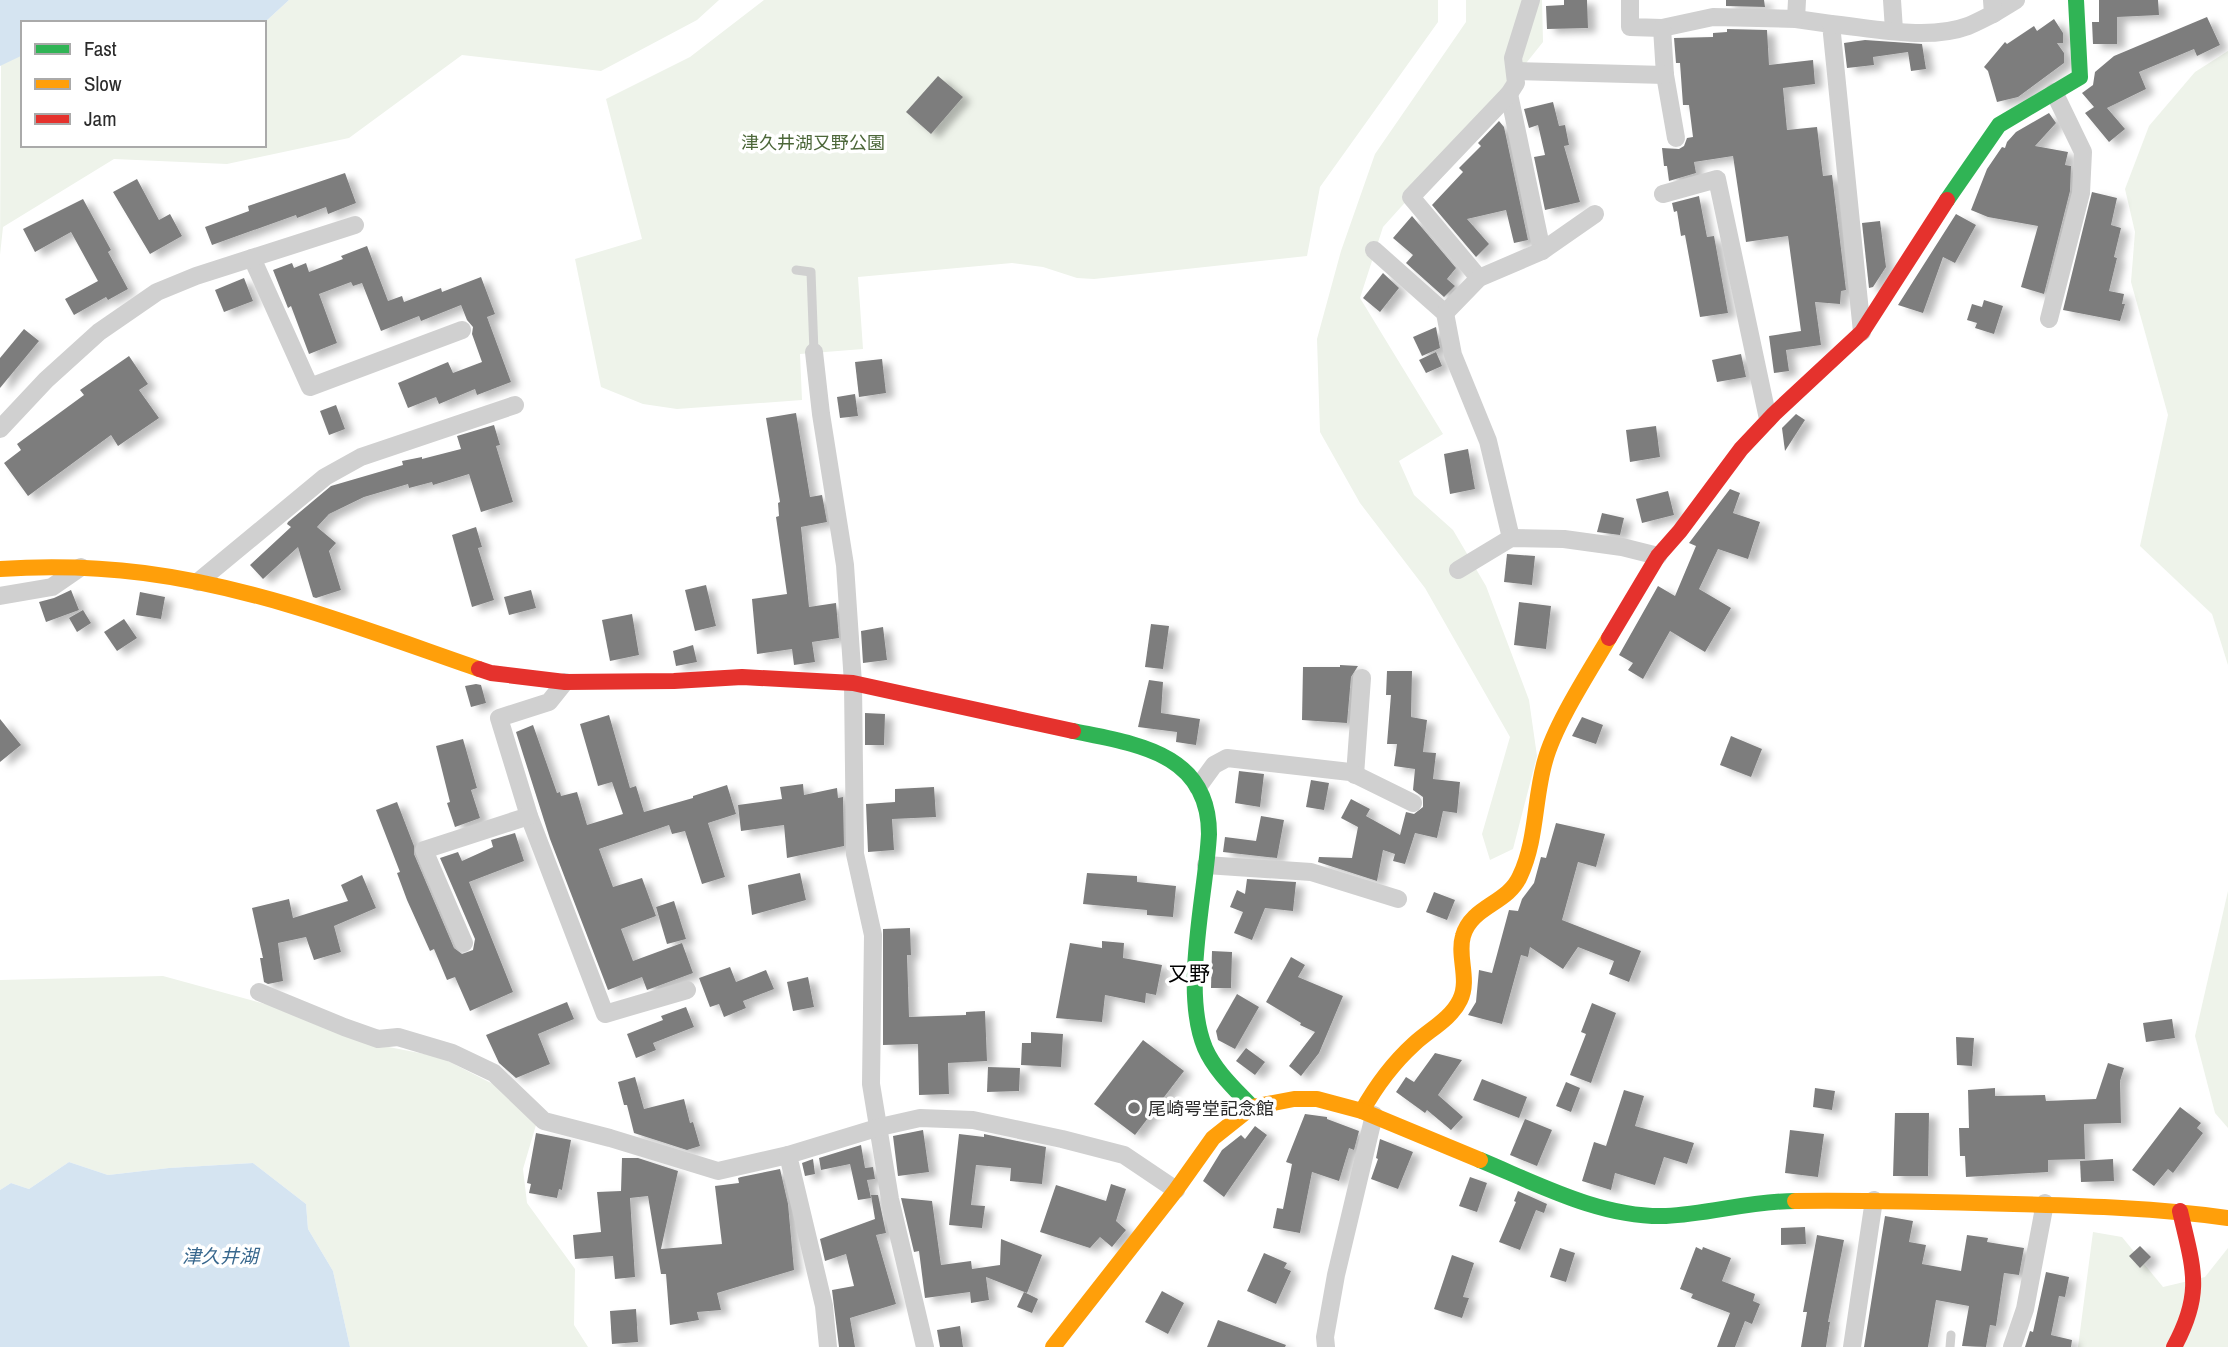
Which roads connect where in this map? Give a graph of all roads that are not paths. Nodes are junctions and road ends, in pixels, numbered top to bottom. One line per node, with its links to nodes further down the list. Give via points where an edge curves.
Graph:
1 (1531, 0): 13 (street, via 1513,58)
2 (1630, 0): 11 (street, via 1630,27)
3 (1797, 0): 9 (street)
4 (1892, 0): 12 (street)
5 (2016, 0): 7 (street)
6 (2076, 0): 15 (street, via 2080,77)
7 (1992, 7): 12 (street, via 1968,26 1951,31)
8 (1713, 9): 9 (street); 11 (street)
9 (1796, 19): 10 (street)
10 (1831, 24): 12 (street); 29 (street)
11 (1662, 28): 14 (street)
12 (1894, 30)
13 (1515, 71): 14 (street); 16 (street, via 1516,83)
14 (1665, 75): 17 (street)
15 (2054, 92): 27 (street, via 2083,152 2081,193); 29 (street, via 1999,125)
16 (1510, 94): 22 (street); 25 (street, via 1411,197)
17 (1676, 138)
18 (1663, 194): 32 (street, via 1717,179)
19 (1595, 214): 22 (street)
20 (355, 225): 23 (street)
21 (1374, 250): 26 (street)
22 (1542, 251): 25 (street)
23 (252, 258): 28 (street, via 310,387); 33 (street, via 158,292 109,325 46,380)
24 (796, 270): 30 (lane, via 811,272)
25 (1479, 278): 26 (street)
26 (1445, 313): 34 (street, via 1453,355 1488,441)
27 (2049, 320)
28 (462, 330)
29 (1862, 332): 32 (street)
30 (814, 352): 43 (street, via 845,565)
31 (515, 405): 39 (street, via 361,457 325,477)
32 (1769, 419): 35 (street)
33 (0, 429)
34 (1511, 538): 35 (street, via 1564,539); 38 (street)
35 (1658, 556): 54 (street, via 1556,734 1545,761 1520,878 1466,928 1461,999 1379,1081)
36 (81, 567): 37 (street); 39 (street); 40 (street, via 52,586)
37 (0, 569)
38 (1458, 570)
39 (198, 582): 42 (street, via 275,601 491,673)
40 (0, 596)
41 (1362, 678): 44 (street)
42 (565, 682): 43 (street, via 742,677); 47 (street, via 549,702 499,718)
43 (853, 683): 45 (street, via 1142,746 1171,758); 55 (street, via 855,854 873,935 871,1084)
44 (1355, 775): 45 (street, via 1227,758 1214,765); 46 (street)
45 (1198, 787): 48 (street, via 1209,818)
46 (1413, 803)
47 (529, 816): 50 (street, via 424,850); 51 (street, via 605,1014)
48 (1206, 865): 49 (street, via 1311,872); 53 (street, via 1196,967 1202,1039 1211,1059)
49 (1398, 899)
50 (464, 943)
51 (687, 990)
52 (259, 992): 56 (street, via 378,1039 398,1037 452,1053 494,1073 544,1121 718,1171)
53 (1252, 1107): 54 (street, via 1317,1099); 57 (street, via 1213,1138)
54 (1368, 1113): 58 (street, via 1580,1201 1634,1213 1702,1213 1765,1201); 66 (street)
55 (880, 1127): 56 (street); 57 (street, via 920,1118 973,1120 1037,1133 1124,1155); 64 (street, via 890,1199)
56 (788, 1155): 63 (street, via 824,1306)
57 (1177, 1190): 65 (street)
58 (1874, 1200): 59 (street); 67 (street)
59 (2045, 1203): 60 (street); 69 (street, via 2025,1309)
60 (2185, 1212): 61 (street); 70 (street, via 2196,1286 2184,1331)
61 (2228, 1218)
62 (1951, 1335): 68 (lane)
63 (828, 1347)
64 (925, 1347)
65 (1054, 1347)
66 (1325, 1347)
67 (1852, 1347)
68 (1950, 1347)
69 (2011, 1347)
70 (2174, 1347)

